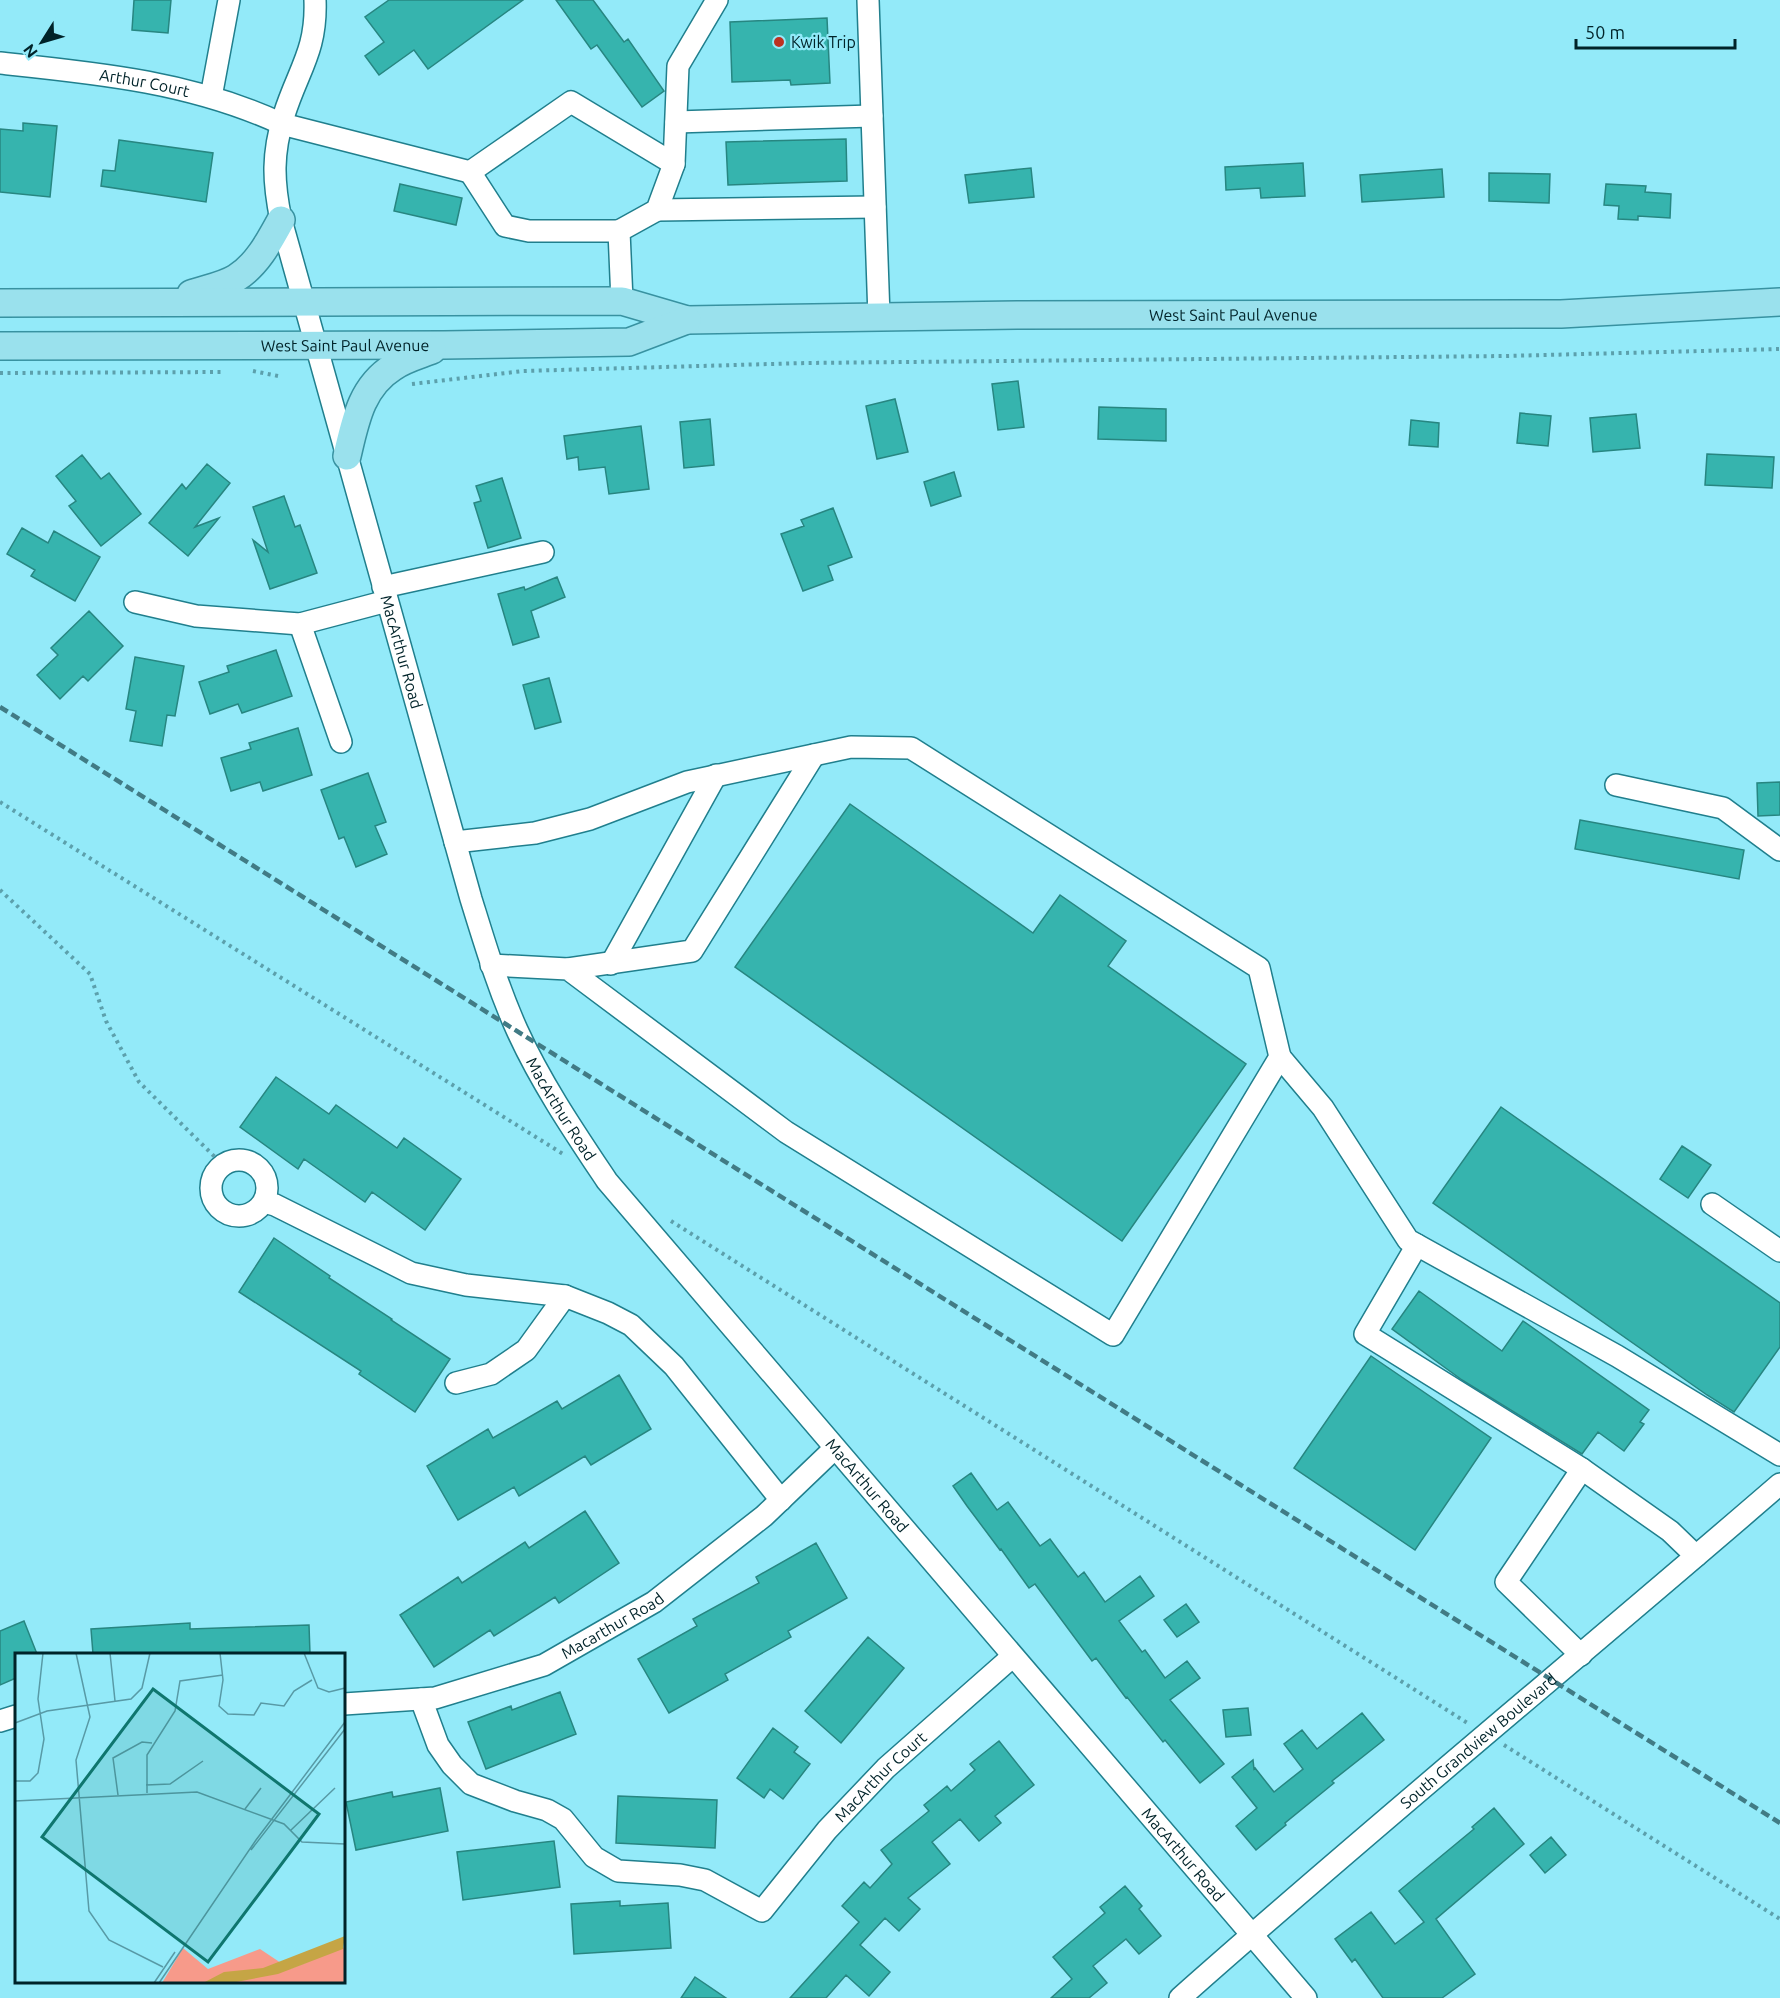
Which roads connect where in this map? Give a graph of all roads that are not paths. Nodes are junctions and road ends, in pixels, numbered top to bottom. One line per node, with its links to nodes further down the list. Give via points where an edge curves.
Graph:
1 (229, 0): 6 (street)
2 (315, 0): 9 (street, MacArthur Road, via 313,40)
3 (717, 0): 8 (street, via 678,66)
4 (868, 0): 7 (street)
5 (0, 63): 6 (street, Arthur Court, via 149,81)
6 (211, 97): 9 (street, Arthur Court)
7 (872, 116): 8 (street); 12 (street)
8 (676, 122): 10 (street)
9 (282, 124): 11 (street, Arthur Court); 14 (street, MacArthur Road, via 274,185)
10 (674, 164): 11 (street, via 571,102); 13 (street)
11 (470, 172): 15 (street, via 505,226 529,231)
12 (875, 207): 13 (street); 21 (street)
13 (657, 210): 15 (street)
14 (281, 220): 16 (main road, via 259,256 234,279); 17 (street, MacArthur Road)
15 (619, 231): 18 (street)
16 (169, 301): 17 (main road, West Saint Paul Avenue); 20 (main road, West Saint Paul Avenue)
17 (304, 301): 18 (main road, West Saint Paul Avenue); 23 (street, MacArthur Road)
18 (621, 301): 22 (main road, West Saint Paul Avenue)
19 (1780, 302): 21 (main road, West Saint Paul Avenue, via 1561,314)
20 (0, 303)
21 (879, 317): 22 (main road, West Saint Paul Avenue)
22 (687, 320): 24 (main road, West Saint Paul Avenue, via 629,342)
23 (316, 345): 24 (main road, West Saint Paul Avenue); 25 (main road, West Saint Paul Avenue); 26 (street, MacArthur Road)
24 (444, 345): 26 (main road, via 394,366 371,387 358,412)
25 (0, 346)
26 (347, 456): 28 (street, MacArthur Road)
27 (543, 552): 28 (street)
28 (385, 594): 30 (street); 35 (street, MacArthur Road)
29 (135, 602): 30 (street, via 196,616)
30 (300, 624): 31 (street)
31 (340, 742)
32 (814, 755): 33 (street); 37 (street, via 692,951); 40 (street, via 851,747 911,748 1259,968)
33 (716, 776): 35 (street, via 687,782 590,819 535,833); 37 (street)
34 (1616, 785): 36 (street, via 1723,808)
35 (455, 842): 38 (street, MacArthur Road)
36 (1780, 850)
37 (610, 964): 39 (street)
38 (492, 965): 39 (street); 47 (street, MacArthur Road, via 538,1071 607,1181)
39 (568, 969): 40 (street, via 786,1132 1113,1335)
40 (1280, 1057): 43 (street, via 1323,1108 1408,1240)
41 (264, 1202): 41 (street, via 259,1209 233,1216 217,1206 213,1198 212,1180 216,1172 232,1161 259,1167 268,1184); 45 (street, via 411,1273 466,1285)
42 (1712, 1204): 44 (street)
43 (1417, 1245): 48 (street, via 1617,1356); 49 (street, via 1365,1334)
44 (1780, 1251)
45 (565, 1296): 46 (street, via 526,1350 491,1374); 51 (street, via 631,1325 674,1366)
46 (456, 1383)
47 (834, 1449): 51 (street, Macarthur Road); 54 (street, MacArthur Road)
48 (1780, 1455)
49 (1582, 1469): 52 (street, via 1670,1531); 53 (street, via 1506,1582)
50 (1780, 1484): 52 (street, South Grandview Boulevard)
51 (781, 1500): 55 (street, Macarthur Road, via 654,1602 544,1665)
52 (1696, 1556): 53 (street, South Grandview Boulevard)
53 (1581, 1655): 59 (street, South Grandview Boulevard)
54 (1012, 1657): 55 (street, MacArthur Court, via 886,1768 827,1830 762,1911 705,1880 618,1871 594,1857 563,1819 548,1810 471,1784 438,1745); 59 (street, MacArthur Road)
55 (421, 1699): 56 (street, Macarthur Road)
56 (345, 1704)
57 (15, 1716): 58 (street)
58 (0, 1721)
59 (1252, 1935): 60 (street, South Grandview Boulevard); 61 (street, MacArthur Road)
60 (1180, 1998)
61 (1306, 1998)

